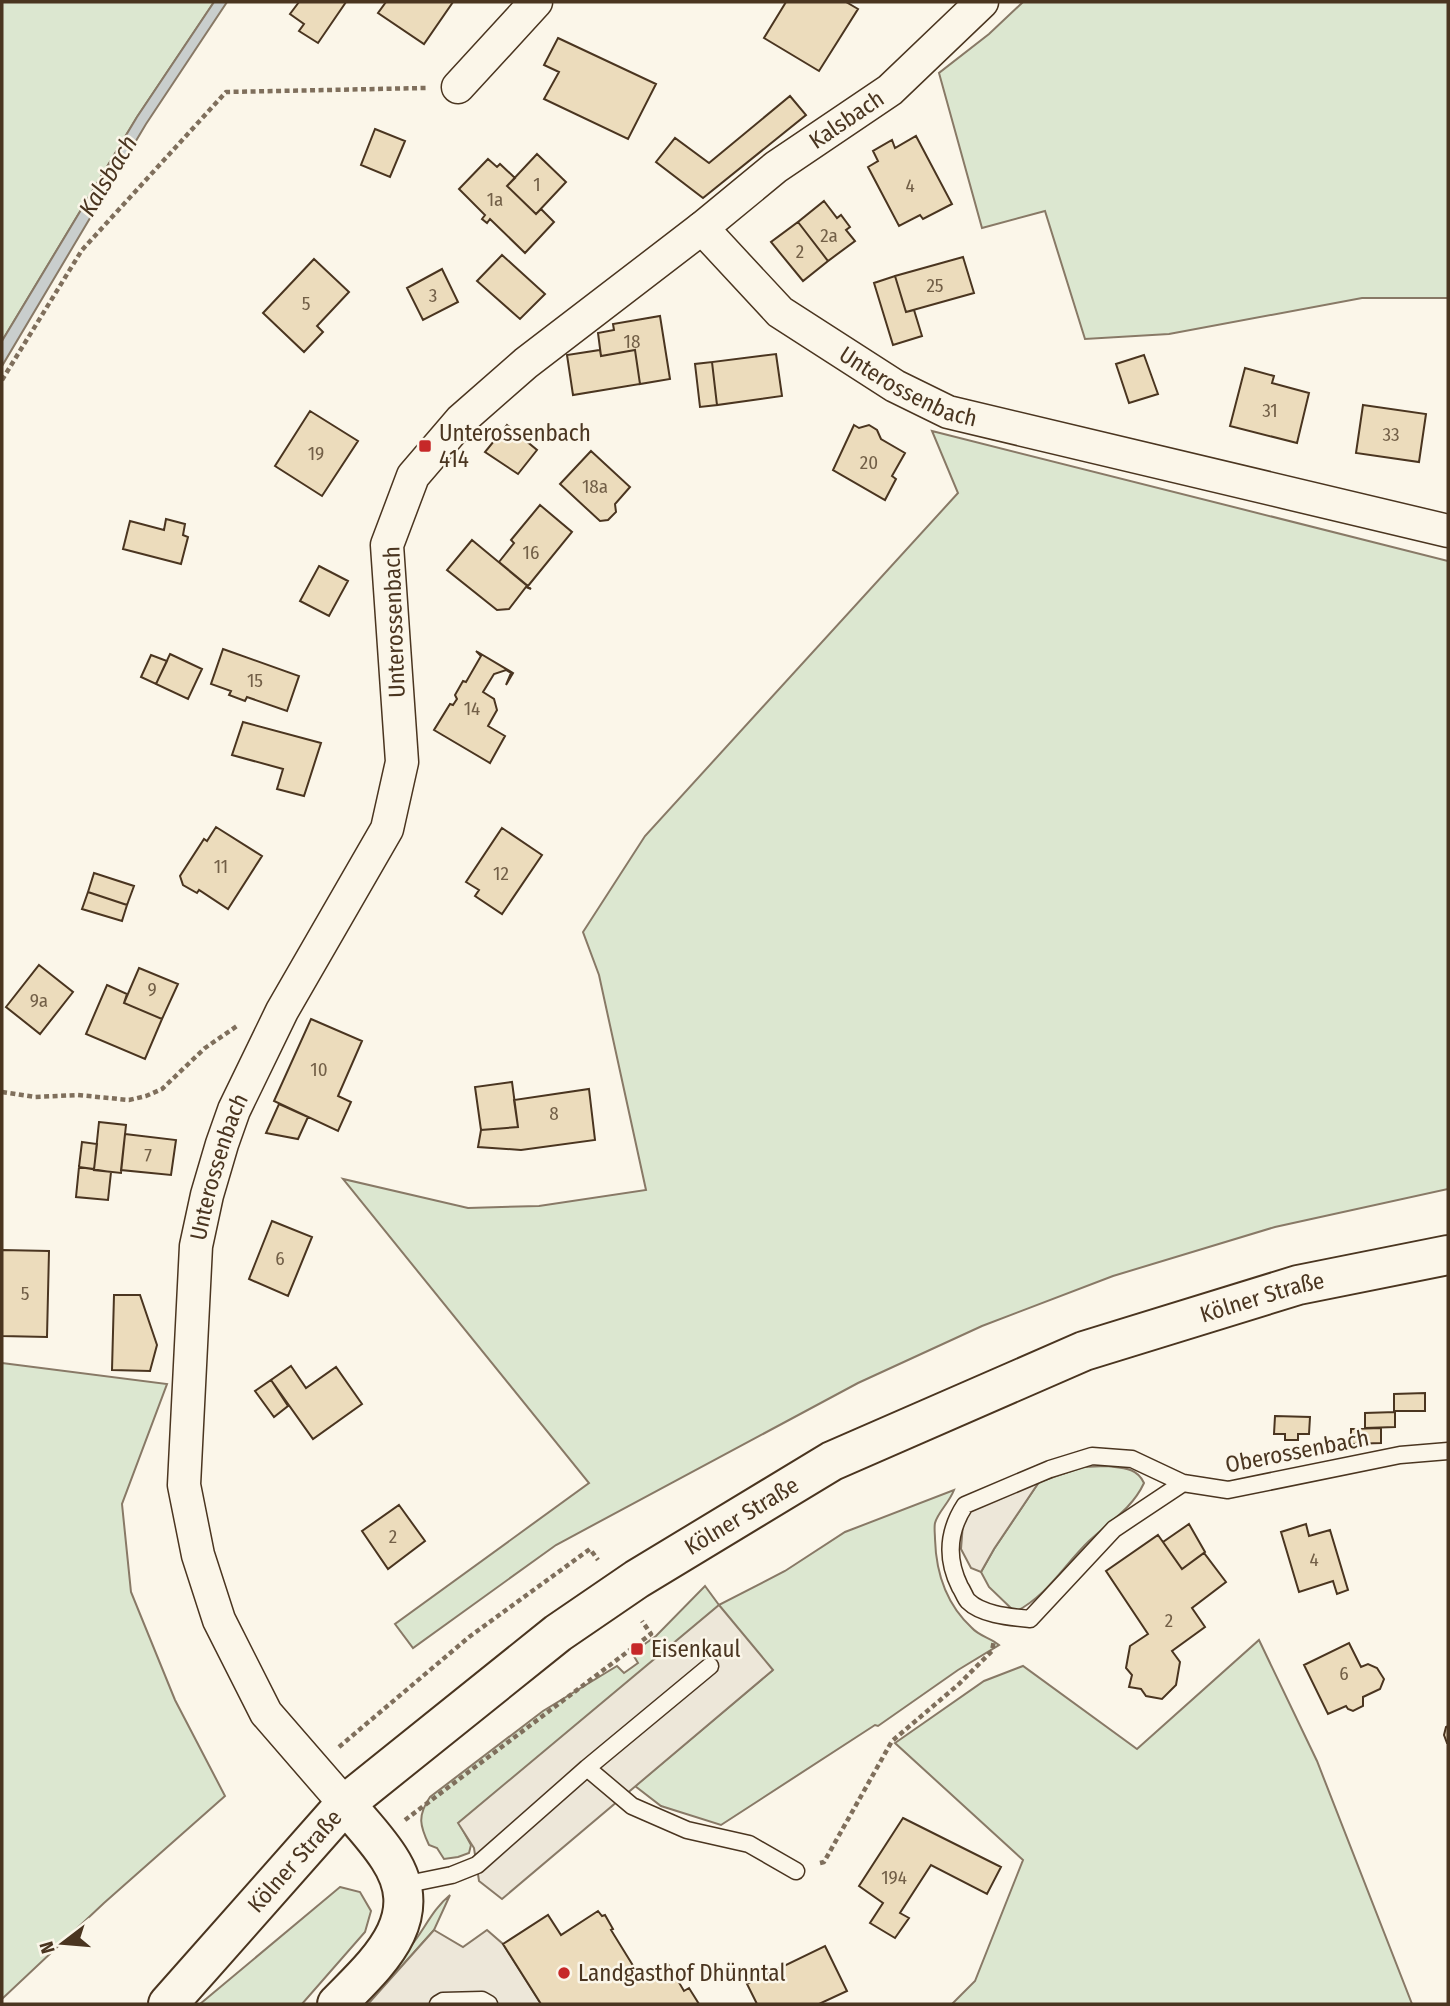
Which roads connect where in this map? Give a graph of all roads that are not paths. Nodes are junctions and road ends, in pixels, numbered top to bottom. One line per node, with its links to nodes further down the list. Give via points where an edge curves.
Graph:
1 (536, 2): 3 (street)
2 (982, 2): 4 (street, Kalsbach, via 890,90 776,167)
3 (458, 87)
4 (702, 228): 5 (street, Unterossenbach, via 780,312 895,386 948,412); 11 (street, Unterossenbach, via 526,363 461,419 413,476 387,545 402,762 387,829 282,1011 234,1110 207,1195 196,1246 184,1485 198,1555 219,1620 267,1713)
5 (1448, 531)
6 (1448, 1255): 11 (main road, Kölner Straße, via 1298,1285 1084,1351 832,1461 637,1579 558,1633)
7 (1448, 1451): 8 (lane, Oberossenbach, via 1400,1455 1228,1490)
8 (1183, 1483): 8 (lane, Oberossenbach, via 1114,1529 1030,1619 996,1616 968,1601 953,1573 950,1541 965,1505 1050,1469 1092,1456 1132,1459)
9 (710, 1666): 10 (lane)
10 (587, 1768): 12 (lane, via 632,1806 687,1830 749,1844); 13 (lane, via 477,1865)
11 (345, 1804): 13 (main road, via 389,1857); 14 (main road, Kölner Straße)
12 (796, 1871)
13 (403, 1885): 15 (main road, via 405,1906 394,1938)
14 (168, 2004)
15 (337, 2004)
16 (438, 2004): 17 (lane, via 482,2000)
17 (489, 2004)

